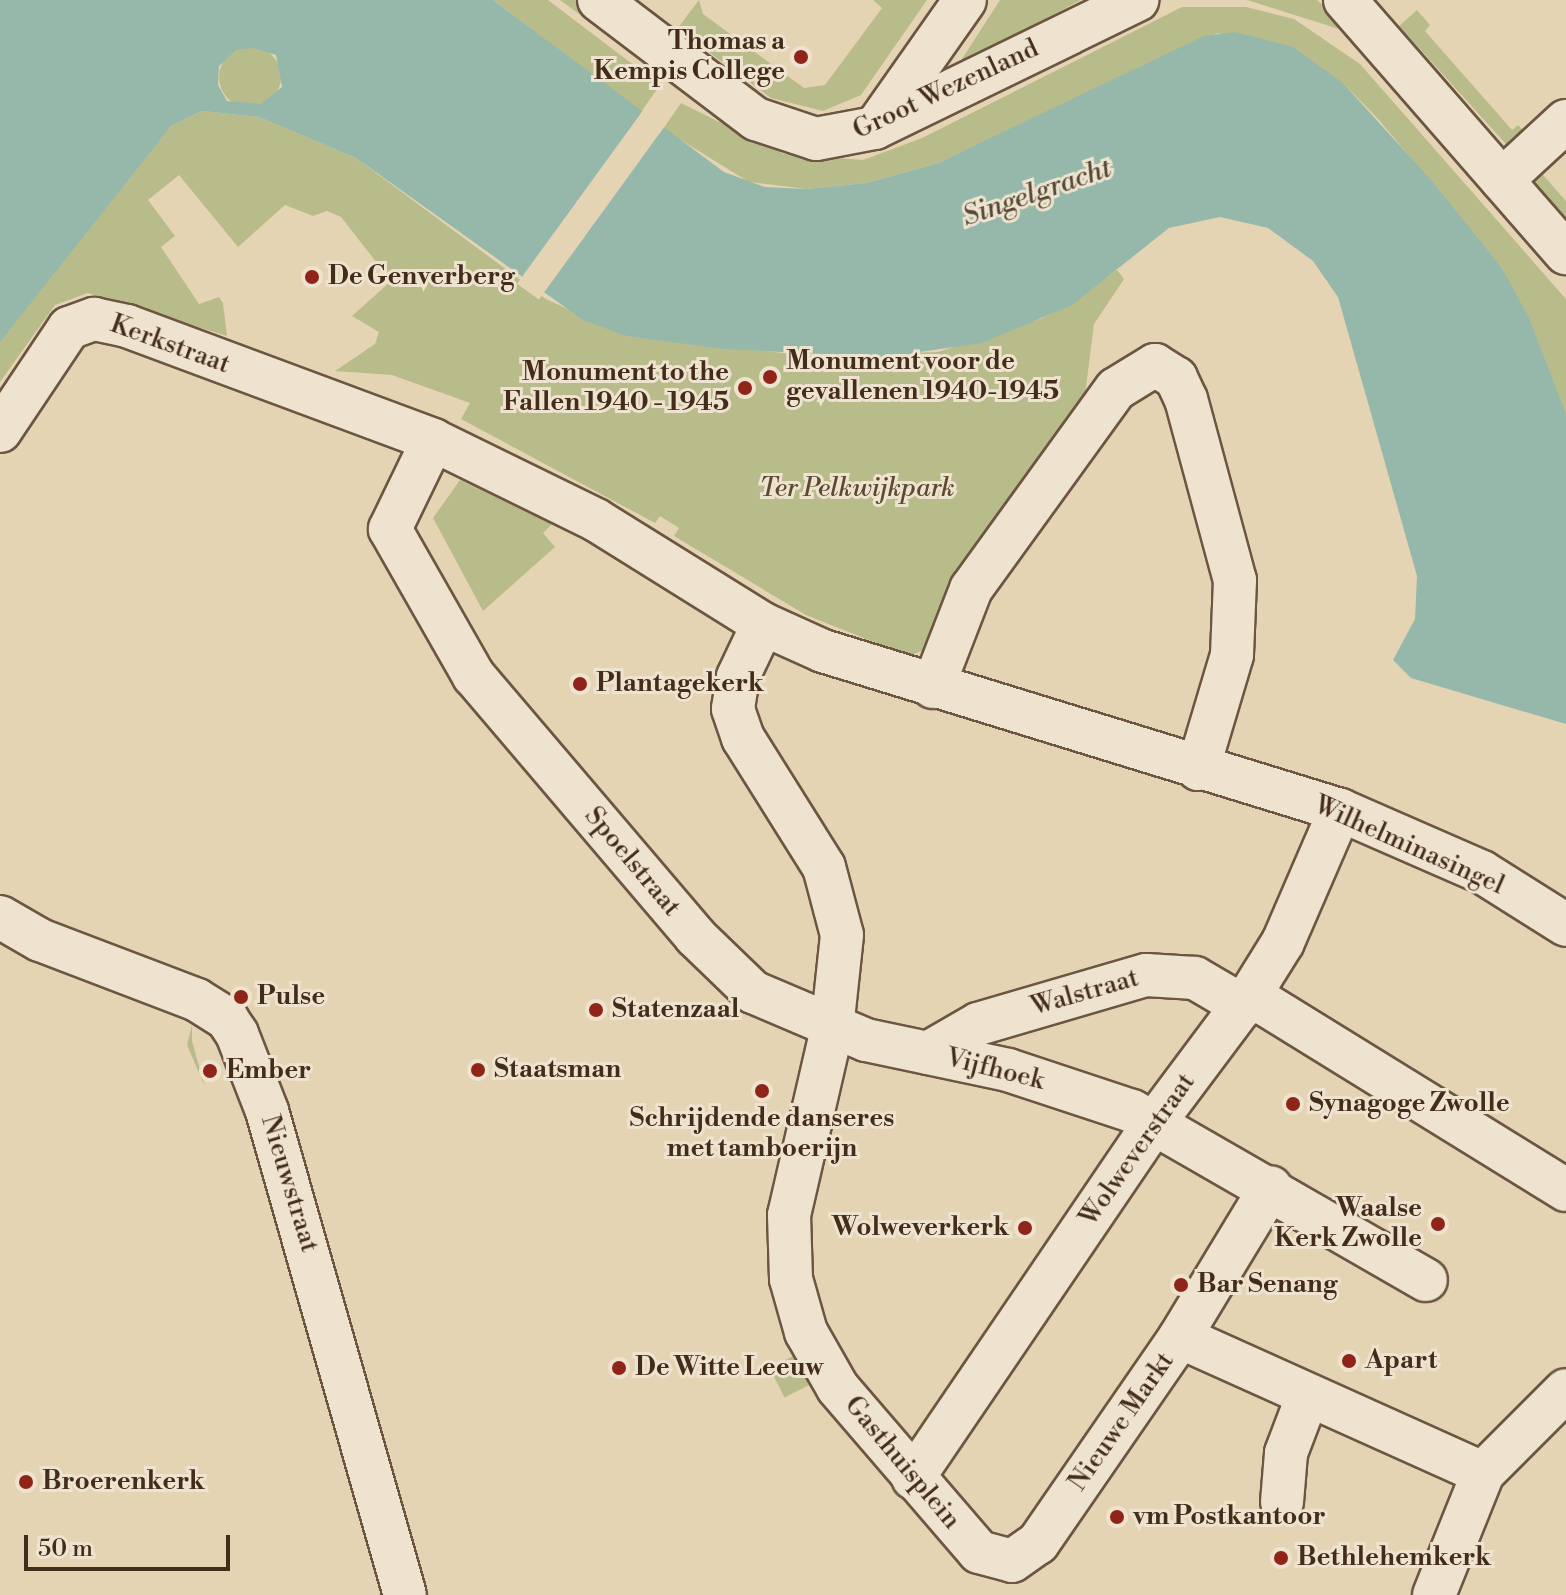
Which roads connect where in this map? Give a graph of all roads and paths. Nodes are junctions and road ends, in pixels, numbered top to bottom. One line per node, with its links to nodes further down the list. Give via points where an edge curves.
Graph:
1 (599, 0): 5 (street, Groot Wezenland)
2 (965, 0): 7 (street)
3 (1137, 0): 7 (street, Groot Wezenland)
4 (1345, 0): 8 (street)
5 (646, 14): 7 (street, Groot Wezenland, via 778,130 816,139)
6 (1566, 121): 8 (street)
7 (875, 128)
8 (1502, 180): 9 (street)
9 (1566, 253)
10 (0, 431): 11 (street, Kerkstraat, via 69,328 94,319 294,403)
11 (433, 440): 12 (street, via 596,520); 19 (street, Spoelstraat, via 390,529 464,658 518,732 753,992)
12 (763, 624): 13 (street); 19 (street, Gasthuisplein, via 738,677 733,709 837,900 840,966)
13 (933, 687): 14 (street); 14 (street, via 971,589 1116,389 1155,365 1176,378 1186,399 1235,580 1232,655)
14 (1198, 769): 15 (street, Wilhelminasingel)
15 (1340, 810): 17 (street, Wilhelminasingel, via 1482,872); 18 (street, Wolweverstraat, via 1283,942)
16 (0, 917): 33 (street, Nieuwstraat, via 40,940 206,1005 237,1034 267,1111)
17 (1566, 925)
18 (1247, 1001): 20 (street, Walstraat, via 1195,978 1146,975 978,1024); 21 (street, Wolweverstraat); 23 (street, Walstraat)
19 (832, 1029): 20 (street, Vijfhoek); 29 (street, Gasthuisplein, via 789,1215 791,1279 806,1332 838,1388)
20 (928, 1053): 21 (street, Vijfhoek, via 1073,1089)
21 (1155, 1122): 22 (street, Vijfhoek); 29 (street, Wolweverstraat)
22 (1271, 1187): 24 (street, Vijfhoek); 25 (street)
23 (1566, 1190)
24 (1426, 1280)
25 (1180, 1337): 27 (street, Nieuwe Markt); 31 (street, Nieuwe Markt, via 1038,1543 1026,1555)
26 (1566, 1390): 28 (street)
27 (1308, 1395): 28 (street, Nieuwe Markt); 30 (street, via 1286,1453)
28 (1483, 1473): 32 (street)
29 (913, 1478): 31 (street, Gasthuisplein, via 969,1544)
30 (1282, 1502)
31 (996, 1561)
32 (1436, 1590)
33 (405, 1595)

